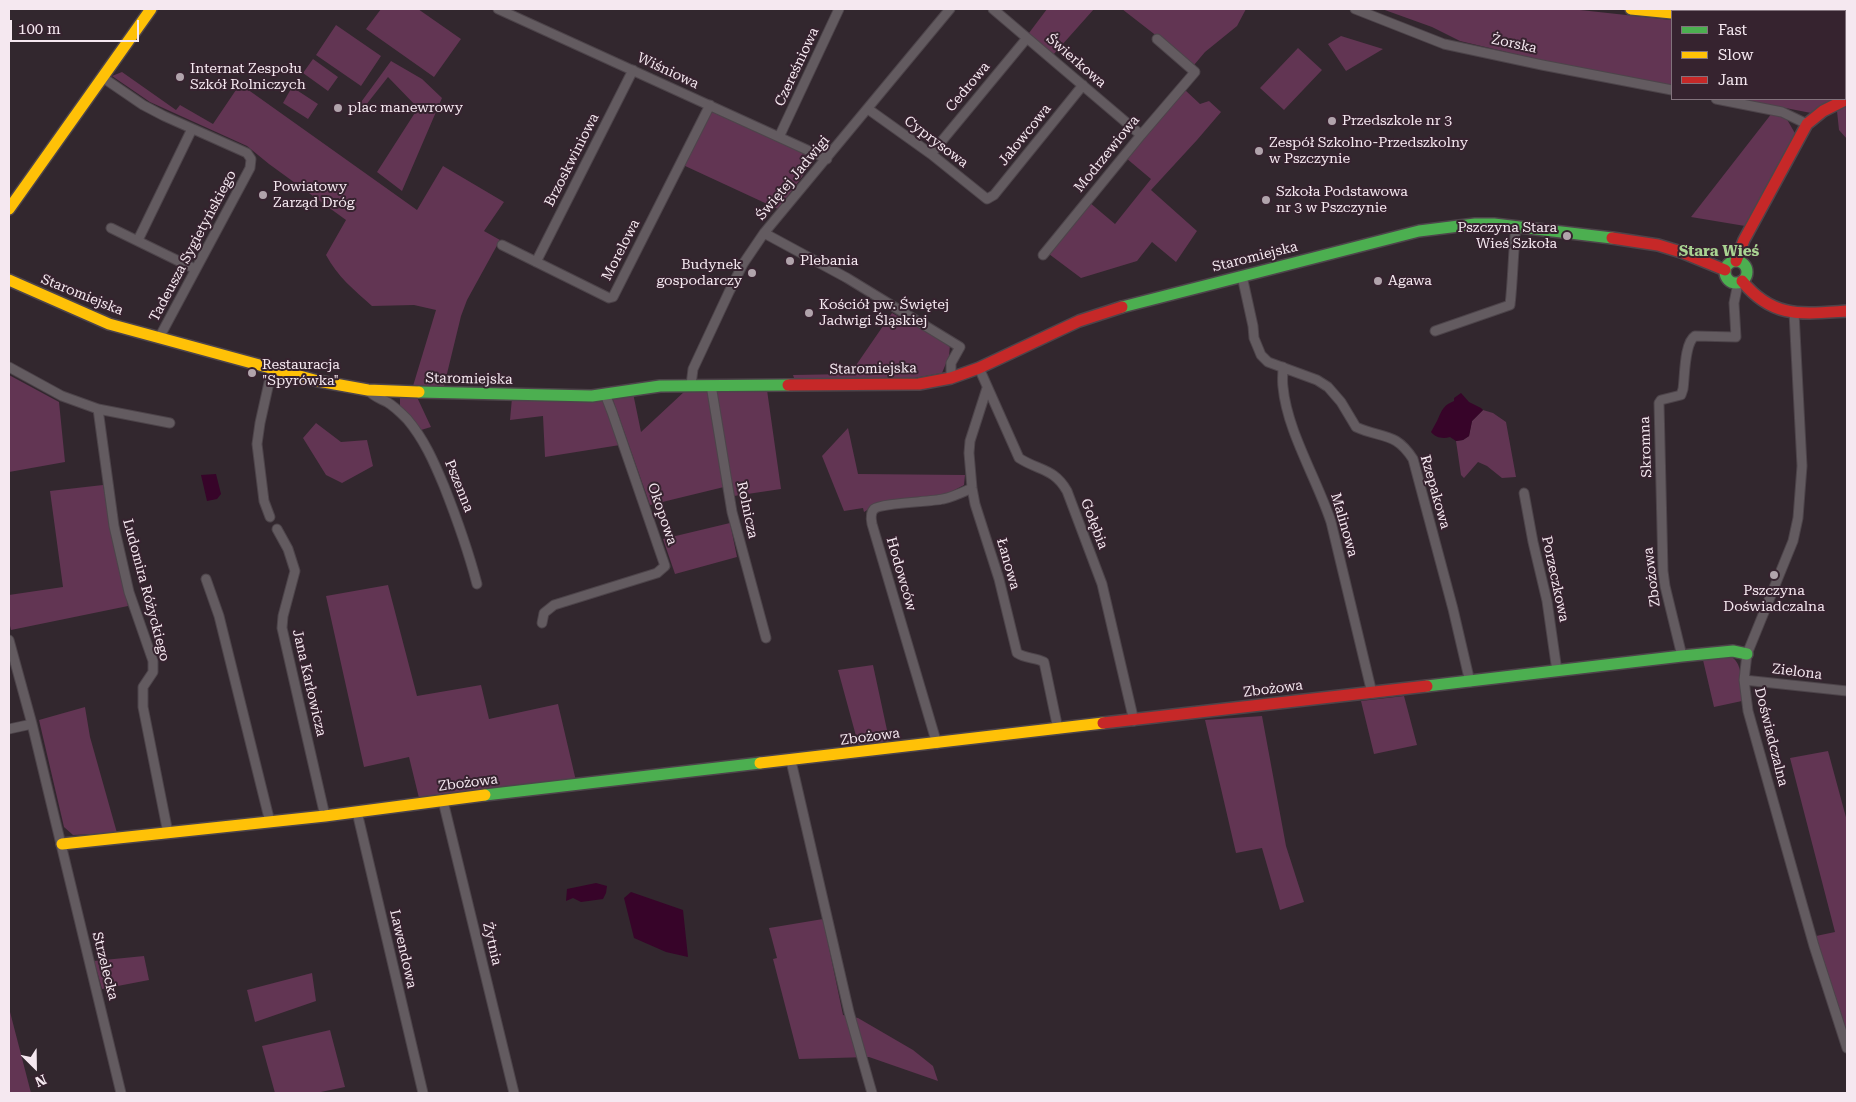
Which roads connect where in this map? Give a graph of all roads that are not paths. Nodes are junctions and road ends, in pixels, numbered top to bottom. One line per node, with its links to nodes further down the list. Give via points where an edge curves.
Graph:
1 (150, 9): 12 (street)
2 (498, 9): 11 (street, Wiśniowa)
3 (839, 9): 22 (street, Czereśniowa)
4 (950, 9): 18 (street, Świętej Jadwigi)
5 (993, 9): 9 (street, Świerkowa)
6 (1355, 9): 14 (street, Żorska, via 1444,44)
7 (1631, 9): 8 (street)
8 (1666, 11)
9 (1027, 38): 13 (street, Świerkowa); 23 (street, Cedrowa)
10 (1157, 39): 21 (street, Modrzewiowa, via 1195,72)
11 (633, 70): 17 (street, Wiśniowa); 34 (street, Brzoskwiniowa)
12 (102, 77): 20 (street, Tadeusza Sygietyńskiego, via 143,105); 26 (street)
13 (1083, 85): 21 (street, Świerkowa); 25 (street, Jałowcowa, via 994,195)
14 (1671, 90)
15 (1721, 100): 19 (street, via 1782,112)
16 (1845, 100): 19 (street)
17 (710, 105): 22 (street, Wiśniowa); 34 (street, Morelowa, via 613,297 609,298)
18 (868, 108): 23 (street, Cyprysowa); 24 (street, Świętej Jadwigi)
19 (1807, 124): 33 (street, via 1744,240)
20 (192, 129): 30 (street); 35 (street, Tadeusza Sygietyńskiego, via 247,153 252,163)
21 (1141, 135): 32 (street, Modrzewiowa)
22 (779, 137): 24 (street, Wiśniowa)
23 (931, 154): 25 (street, Cyprysowa)
24 (827, 159): 29 (street, Świętej Jadwigi)
25 (987, 198)
26 (9, 209)
27 (1516, 226): 36 (street, Staromiejska, via 1658,245); 37 (street, Staromiejska, via 1461,224 1419,231); 42 (street, via 1510,306)
28 (111, 228): 30 (street)
29 (764, 233): 48 (street, via 847,278 960,347 952,363); 49 (street, Świętej Jadwigi, via 729,292 693,369)
30 (138, 240): 35 (street)
31 (502, 245): 34 (street, Morelowa)
32 (1043, 255)
33 (1736, 261): 36 (street, via 1728,264); 39 (street, via 1746,269 1746,276)
34 (536, 262)
35 (195, 269): 43 (street, Tadeusza Sygietyńskiego)
36 (1725, 270): 39 (street, via 1728,280)
37 (1242, 276): 45 (street, Rzepakowa, via 1257,349 1268,362); 46 (street, Staromiejska, via 1079,321)
38 (9, 280): 43 (street, Staromiejska, via 88,316)
39 (1740, 282): 41 (street, via 1765,304); 60 (street, Skromna, via 1734,303 1736,337 1695,336 1691,339 1681,395 1659,403)
40 (1847, 311): 41 (street)
41 (1794, 312): 68 (street, Doświadczalna, via 1802,466 1798,518 1793,542)
42 (1435, 331)
43 (159, 338): 47 (street, Staromiejska)
44 (9, 367): 55 (street, via 62,396)
45 (1283, 367): 73 (street, Rzepakowa, via 1328,387 1356,427 1391,437 1413,459); 75 (street, Malinowa, via 1283,387 1290,417 1331,522)
46 (979, 368): 48 (street, Staromiejska); 51 (street, Gołębia)
47 (272, 369): 52 (street, Staromiejska); 61 (street, via 257,444 264,501)
48 (951, 378): 50 (street, Staromiejska, via 896,385)
49 (691, 385): 50 (street, Staromiejska); 54 (street, Staromiejska, via 644,387)
50 (711, 385): 66 (street, Rolnicza, via 732,512)
51 (987, 388): 58 (street, Łanowa, via 970,441); 76 (street, Gołębia, via 1018,458 1052,474 1067,491 1102,584)
52 (368, 390): 53 (street, Staromiejska); 56 (street, Pszenna)
53 (399, 392): 54 (street, Staromiejska, via 553,396); 56 (street)
54 (605, 394): 65 (street, Okopowa, via 665,566 657,573 554,605 544,612)
55 (98, 409): 57 (street); 86 (street, Ludomira Różyckiego, via 114,526 129,592 153,661 153,672 143,687 142,696)
56 (396, 409): 64 (street, Pszenna, via 413,426 434,460 464,535)
57 (170, 423)
58 (972, 488): 79 (street, Łanowa, via 1016,653 1044,662); 80 (street, Hodowców, via 945,499 882,506 874,509 871,515)
59 (1524, 493): 71 (street, Porzeczkowa, via 1547,601)
60 (1661, 493): 69 (street, Zbożowa, via 1663,571)
61 (270, 517)
62 (276, 529): 84 (street, Jana Karłowicza, via 288,549 295,571 282,628)
63 (206, 579): 85 (street, via 219,616)
64 (477, 584)
65 (542, 623)
66 (766, 638)
67 (9, 640): 70 (street, Strzelecka)
68 (1746, 654): 69 (street, Zbożowa, via 1733,651); 72 (street, Doświadczalna)
69 (1682, 656): 71 (street, Zbożowa)
70 (12, 661): 77 (street, Strzelecka)
71 (1557, 671): 73 (street, Zbożowa)
72 (1744, 680): 74 (street, Zielona); 88 (street, Doświadczalna, via 1748,711 1799,894)
73 (1470, 682): 75 (street, Zbożowa)
74 (1847, 692)
75 (1372, 693): 76 (street, Zbożowa)
76 (1134, 720): 79 (street, Zbożowa)
77 (32, 724): 78 (street); 87 (street, Strzelecka)
78 (9, 729)
79 (1058, 729): 80 (street, Zbożowa)
80 (936, 744): 81 (street, Zbożowa)
81 (791, 761): 82 (street, Zbożowa); 92 (street, via 849,1012)
82 (443, 801): 83 (street, Zbożowa); 91 (street, Żytnia)
83 (356, 812): 84 (street, Zbożowa); 90 (street, Lawendowa)
84 (326, 816): 85 (street, Zbożowa)
85 (270, 822): 86 (street, Zbożowa)
86 (168, 833): 87 (street, Zbożowa)
87 (62, 844): 89 (street, Strzelecka)
88 (1847, 1048)
89 (121, 1093)
90 (424, 1093)
91 (514, 1093)
92 (872, 1093)

